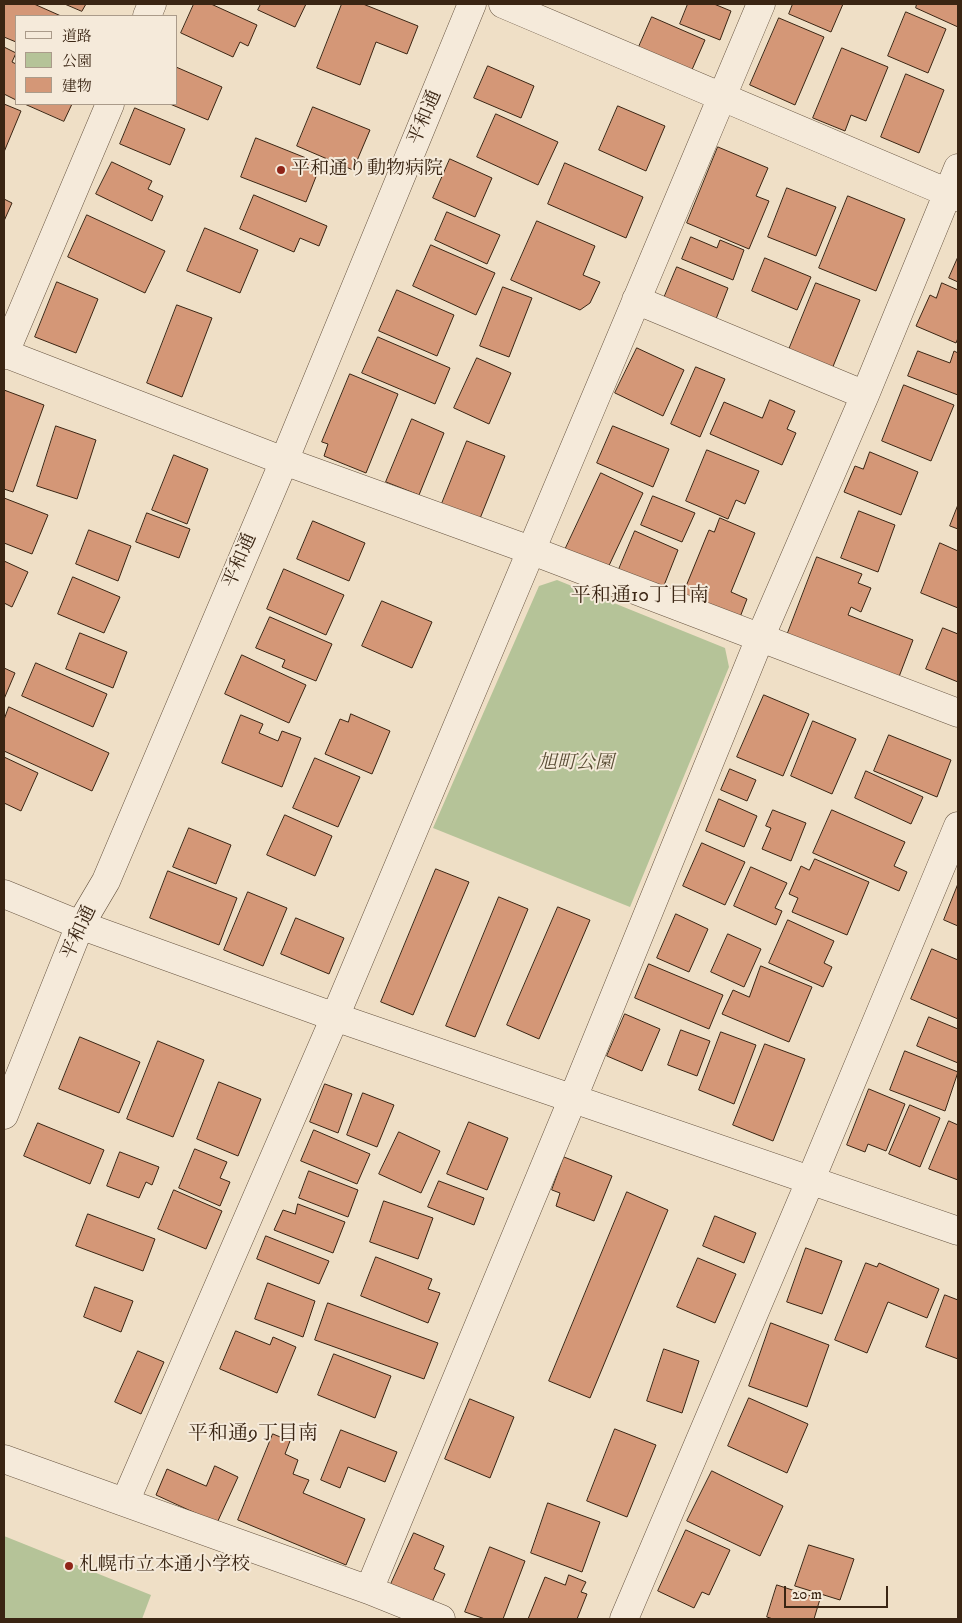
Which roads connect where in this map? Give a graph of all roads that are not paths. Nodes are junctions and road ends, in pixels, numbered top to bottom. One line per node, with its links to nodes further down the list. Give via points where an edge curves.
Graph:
1 (472, 4): 11 (street, 平和通)
2 (503, 4): 4 (street)
3 (761, 4): 4 (street)
4 (722, 97): 7 (street); 8 (street)
5 (110, 105): 9 (street)
6 (958, 168): 7 (street)
7 (953, 195): 10 (street)
8 (636, 300): 10 (street); 12 (street)
9 (4, 354): 11 (street)
10 (865, 395): 13 (street)
11 (284, 461): 12 (street); 17 (street, 平和通, via 106,881)
12 (530, 550): 13 (street); 18 (street)
13 (760, 638): 14 (street); 19 (street)
14 (958, 713)
15 (958, 826): 21 (street)
16 (4, 894): 17 (street)
17 (80, 925): 18 (street); 20 (street, 平和通)
18 (335, 1017): 19 (street); 24 (street)
19 (573, 1098): 21 (street); 25 (street)
20 (4, 1115)
21 (811, 1179): 22 (street); 27 (street)
22 (958, 1231)
23 (4, 1459): 24 (street)
24 (126, 1502): 25 (street)
25 (368, 1590): 26 (street)
26 (441, 1619)
27 (624, 1619)

